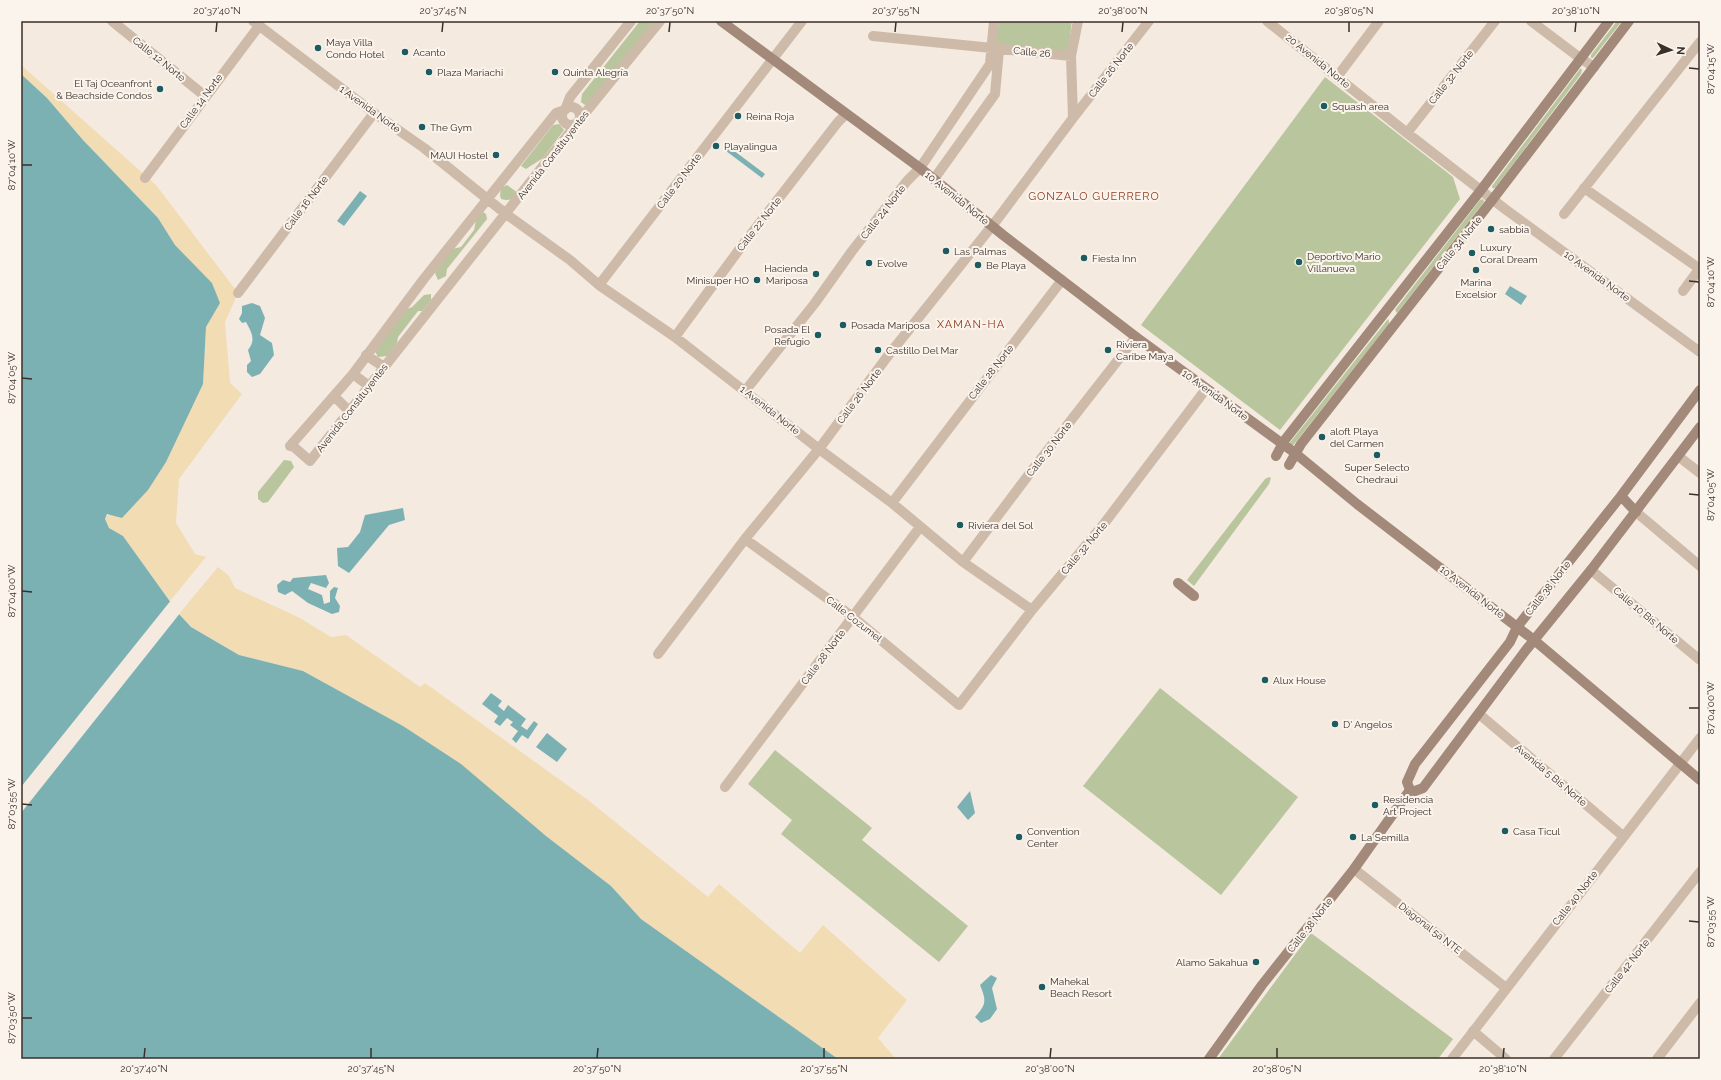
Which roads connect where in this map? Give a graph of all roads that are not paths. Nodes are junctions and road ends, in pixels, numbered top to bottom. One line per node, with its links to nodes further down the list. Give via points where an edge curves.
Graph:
1 (112, 21): 24 (street, Calle 12 Norte)
2 (631, 21): 25 (street, Avenida Constituyentes, via 570,97)
3 (660, 21): 29 (street, Avenida Constituyentes)
4 (721, 21): 21 (main road, 10 Avenida Norte)
5 (802, 21): 21 (street, Calle 20 Norte)
6 (994, 21): 18 (street, Calle 24 Norte)
7 (1078, 21): 19 (street, Calle 26 Norte)
8 (1149, 21): 28 (street, Calle 26 Norte)
9 (1267, 21): 23 (street, 20 Avenida Norte)
10 (1379, 21): 23 (street)
11 (1495, 21): 30 (street, Calle 32 Norte)
12 (1531, 21): 20 (street)
13 (1609, 21): 20 (main road, Calle 34 Norte)
14 (1629, 21): 22 (main road, Calle 34 Norte)
15 (256, 23): 24 (street, Calle 14 Norte); 26 (street, 1 Avenida Norte)
16 (873, 36): 18 (street, Calle 26)
17 (1698, 48): 34 (street)
18 (996, 49): 19 (street, Calle 26); 31 (street, Calle 24 Norte, via 990,64); 33 (street, Calle 24 Norte, via 995,94)
19 (1071, 56): 28 (street, Calle 26 Norte)
20 (1580, 58): 22 (street); 35 (main road, Calle 34 Norte)
21 (772, 60): 27 (main road, 10 Avenida Norte); 43 (street, Calle 20 Norte)
22 (1594, 67): 37 (main road, Calle 34 Norte)
23 (1337, 77): 30 (street, 20 Avenida Norte)
24 (205, 96): 32 (street, Calle 14 Norte)
25 (565, 110): 29 (street, via 577,110); 36 (street, Avenida Constituyentes, via 556,113)
26 (374, 114): 36 (street, 1 Avenida Norte, via 424,148); 45 (street, Calle 16 Norte)
27 (846, 114): 31 (main road, 10 Avenida Norte); 48 (street, Calle 22 Norte, via 741,247)
28 (1073, 118): 40 (street, Calle 26 Norte)
29 (577, 123): 38 (street, Avenida Constituyentes)
30 (1407, 133): 35 (street, 20 Avenida Norte)
31 (920, 168): 33 (main road, 10 Avenida Norte); 57 (street, Calle 24 Norte, via 852,251 815,303)
32 (145, 178)
33 (934, 179): 40 (main road, 10 Avenida Norte)
34 (1584, 188): 39 (street); 41 (street)
35 (1481, 190): 37 (street, 10 Avenida Norte); 46 (main road, Calle 34 Norte)
36 (487, 199): 38 (street, 1 Avenida Norte); 51 (street, Avenida Constituyentes)
37 (1494, 199): 47 (main road, Calle 34 Norte); 50 (street, 10 Avenida Norte)
38 (506, 214): 43 (street, 1 Avenida Norte, via 570,260); 52 (street, Avenida Constituyentes)
39 (1564, 214)
40 (991, 226): 42 (main road, 10 Avenida Norte); 62 (street, Calle 26 Norte, via 887,357)
41 (1700, 268): 44 (street)
42 (1062, 280): 49 (main road, 10 Avenida Norte); 69 (street, Calle 28 Norte)
43 (599, 285): 48 (street, 1 Avenida Norte)
44 (1683, 290)
45 (238, 293)
46 (1386, 311): 47 (main road); 61 (main road, Calle 34 Norte)
47 (1397, 321): 63 (main road, Calle 34 Norte)
48 (675, 337): 57 (street, 1 Avenida Norte)
49 (1136, 337): 55 (main road, 10 Avenida Norte); 73 (street, Calle 30 Norte)
50 (1700, 352)
51 (366, 355): 52 (street); 53 (street, Avenida Constituyentes)
52 (384, 367): 54 (street, Avenida Constituyentes)
53 (353, 374): 54 (street); 58 (street, Avenida Constituyentes)
54 (369, 386): 59 (street, Avenida Constituyentes)
55 (1206, 389): 61 (main road, 10 Avenida Norte); 78 (street, Calle 32 Norte, via 1103,525)
56 (1700, 390): 68 (main road, Calle 38 Norte)
57 (745, 391): 62 (street, 1 Avenida Norte)
58 (334, 396): 59 (street); 59 (street, Avenida Constituyentes, via 290,446 310,461)
59 (350, 412)
60 (1700, 426): 65 (main road)
61 (1282, 444): 63 (main road, 10 Avenida Norte); 64 (main road, Calle 34 Norte)
62 (819, 449): 69 (street, 1 Avenida Norte); 72 (street, Calle 26 Norte)
63 (1295, 453): 66 (main road, Calle 34 Norte); 80 (main road, 10 Avenida Norte)
64 (1276, 456)
65 (1678, 456): 67 (street); 70 (main road)
66 (1289, 465)
67 (1700, 473)
68 (1621, 496): 70 (main road); 80 (main road, Calle 38 Norte)
69 (892, 502): 71 (street, 1 Avenida Norte)
70 (1636, 512): 74 (street); 75 (main road)
71 (920, 527): 73 (street, 1 Avenida Norte); 79 (street, Calle 28 Norte)
72 (745, 539): 79 (street, Calle Cozumel); 82 (street, Calle 26 Norte)
73 (963, 562): 78 (street, 1 Avenida Norte)
74 (1700, 566)
75 (1591, 570): 81 (main road); 83 (street, Calle 10 Bis Norte)
76 (1178, 583): 77 (main road)
77 (1194, 596)
78 (1032, 610): 84 (street, Calle 32 Norte)
79 (853, 617): 84 (street, Calle Cozumel); 89 (street, Calle 28 Norte)
80 (1517, 627): 81 (main road, 10 Avenida Norte); 90 (main road, Calle 38 Norte, via 1510,642 1414,764 1407,782)
81 (1534, 640): 85 (main road); 87 (main road, 10 Avenida Norte)
82 (658, 654)
83 (1700, 660)
84 (959, 705)
85 (1480, 714): 90 (main road, via 1423,788); 91 (street, Avenida 5 Bis Norte)
86 (1700, 738): 87 (street, Calle 40 Norte)
87 (1680, 763): 88 (main road, 10 Avenida Norte); 91 (street, Calle 40 Norte)
88 (1700, 780)
89 (725, 787)
90 (1410, 790): 92 (main road, Calle 38 Norte)
91 (1623, 836): 94 (street, Calle 40 Norte)
92 (1354, 869): 94 (street, Diagonal 5a NTE); 97 (main road, Calle 38 Norte, via 1262,986)
93 (1700, 872): 100 (street, Calle 42 Norte)
94 (1506, 988): 96 (street, Calle 40 Norte)
95 (1700, 1003): 101 (street)
96 (1472, 1031): 98 (street, Calle 40 Norte); 99 (street)
97 (1209, 1059)
98 (1452, 1059)
99 (1506, 1059)
100 (1554, 1059)
101 (1657, 1059)

